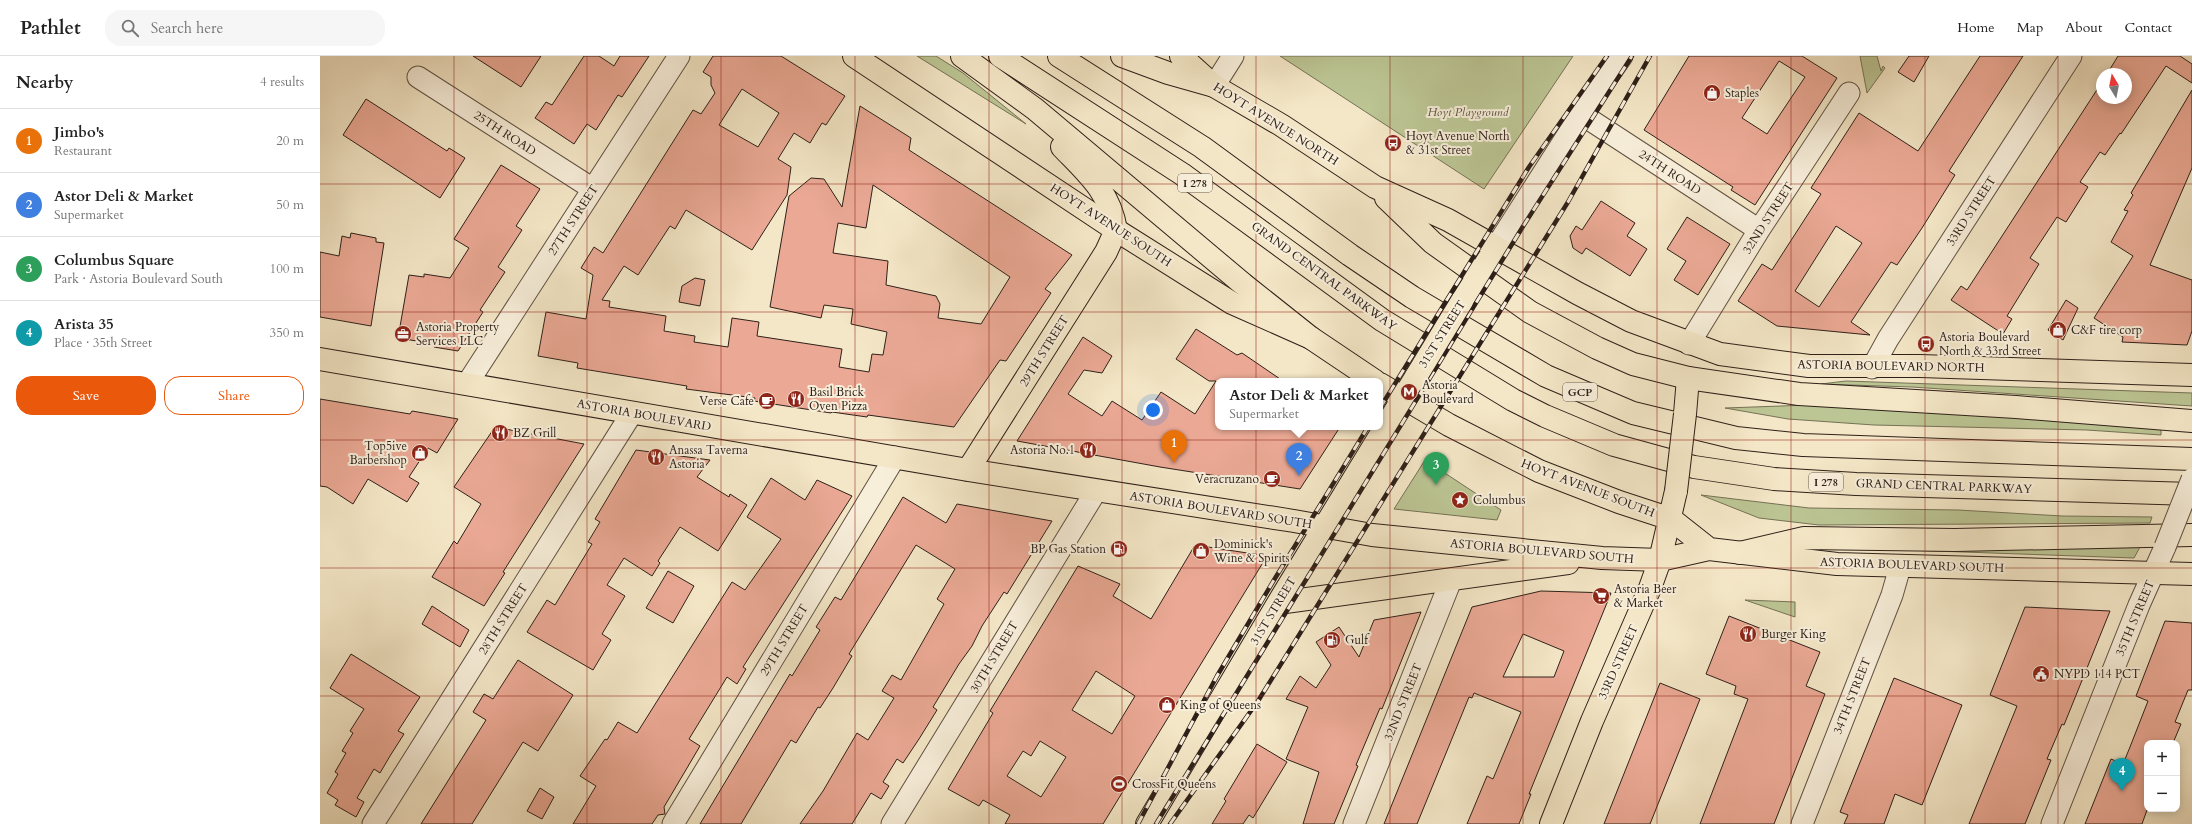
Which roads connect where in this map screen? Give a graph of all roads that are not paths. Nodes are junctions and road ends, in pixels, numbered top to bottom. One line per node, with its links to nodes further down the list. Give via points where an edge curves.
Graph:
1 (679, 56): 17 (street, 27TH STREET)
2 (854, 56): 18 (main road, HOYT AVENUE SOUTH)
3 (944, 56): 18 (main road, via 977,78 1058,143 1101,189 1113,212)
4 (962, 56): 22 (main road, via 1035,109)
5 (1000, 56): 41 (main road, GRAND CENTRAL PARKWAY / I 278, via 1188,178 1382,320 1513,400 1614,445 1694,467 1781,479 1856,484)
6 (1060, 56): 37 (main road, GCP, via 1202,147 1412,297 1546,376 1633,412 1736,438 1803,445)
7 (1122, 56): 13 (main road)
8 (1181, 56): 13 (main road, HOYT AVENUE NORTH)
9 (1233, 56): 13 (street)
10 (1622, 56): 15 (street, 31ST STREET)
11 (2071, 56): 25 (street, 33RD STREET, via 1888,339)
12 (418, 77): 17 (street, 25TH ROAD)
13 (1214, 86): 16 (main road, HOYT AVENUE NORTH, via 1280,125)
14 (1849, 93): 19 (street, 32ND STREET)
15 (1582, 114): 19 (street, 24TH ROAD); 20 (street, 31ST STREET)
16 (1375, 187): 20 (main road, HOYT AVENUE NORTH, via 1448,220); 21 (main road, HOYT AVENUE NORTH, via 1433,243)
17 (593, 189): 29 (street, 27TH STREET)
18 (1116, 230): 22 (main road, HOYT AVENUE SOUTH, via 1232,303); 38 (main road, 29TH STREET, via 1106,252)
19 (1759, 230): 23 (street, 32ND STREET)
20 (1496, 247): 21 (main road, 31ST STREET); 23 (main road, ASTORIA BOULEVARD NORTH, via 1624,317)
21 (1479, 276): 28 (main road, via 1530,312 1597,348 1633,364); 31 (main road, 31ST STREET, bridge)
22 (1310, 338): 27 (main road, HOYT AVENUE SOUTH)
23 (1689, 344): 25 (main road, ASTORIA BOULEVARD NORTH, via 1720,354 1801,365)
24 (320, 359): 29 (main road, ASTORIA BOULEVARD)
25 (1872, 368): 26 (main road, ASTORIA BOULEVARD NORTH, via 1920,366)
26 (2192, 375)
27 (1370, 378)
28 (1688, 378): 33 (main road, via 1799,394); 42 (main road, 33RD STREET, bridge)
29 (467, 384): 32 (main road, ASTORIA BOULEVARD)
30 (1383, 386): 31 (main road, HOYT AVENUE SOUTH)
31 (1402, 398): 34 (main road, 31ST STREET); 42 (main road, HOYT AVENUE SOUTH, via 1539,471)
32 (632, 413): 36 (main road, ASTORIA BOULEVARD); 54 (street, 28TH STREET)
33 (2192, 421)
34 (1383, 429)
35 (1382, 430): 43 (main road, 31ST STREET)
36 (895, 457): 38 (main road, ASTORIA BOULEVARD); 55 (street, 29TH STREET)
37 (2192, 459)
38 (968, 470): 40 (main road, ASTORIA BOULEVARD SOUTH)
39 (2192, 479): 50 (street, 35TH STREET, bridge)
40 (1096, 491): 43 (main road, ASTORIA BOULEVARD SOUTH); 56 (street, 30TH STREET)
41 (2192, 494)
42 (1671, 519): 45 (main road, HOYT AVENUE SOUTH); 48 (main road, 33RD STREET)
43 (1324, 526): 47 (main road, ASTORIA BOULEVARD SOUTH, via 1372,535); 53 (main road, 31ST STREET)
44 (2192, 535): 46 (main road, via 1955,540 1804,538)
45 (1709, 549): 46 (main road, ASTORIA BOULEVARD SOUTH); 48 (main road, ASTORIA BOULEVARD SOUTH)
46 (1740, 553): 49 (main road, ASTORIA BOULEVARD SOUTH, via 1837,564)
47 (1602, 558): 48 (main road, ASTORIA BOULEVARD SOUTH); 52 (main road)
48 (1660, 560): 59 (main road, 33RD STREET)
49 (1900, 567): 50 (main road, ASTORIA BOULEVARD SOUTH); 60 (street, 34TH STREET, via 1892,595)
50 (2154, 573): 51 (main road, ASTORIA BOULEVARD SOUTH); 61 (street, 35TH STREET)
51 (2192, 574)
52 (1451, 580): 53 (main road); 58 (street, 32ND STREET)
53 (1278, 603): 57 (main road, 31ST STREET)
54 (374, 824)
55 (673, 824)
56 (892, 824)
57 (1147, 824)
58 (1354, 824)
59 (1551, 824)
60 (1802, 824)
61 (2052, 824)

